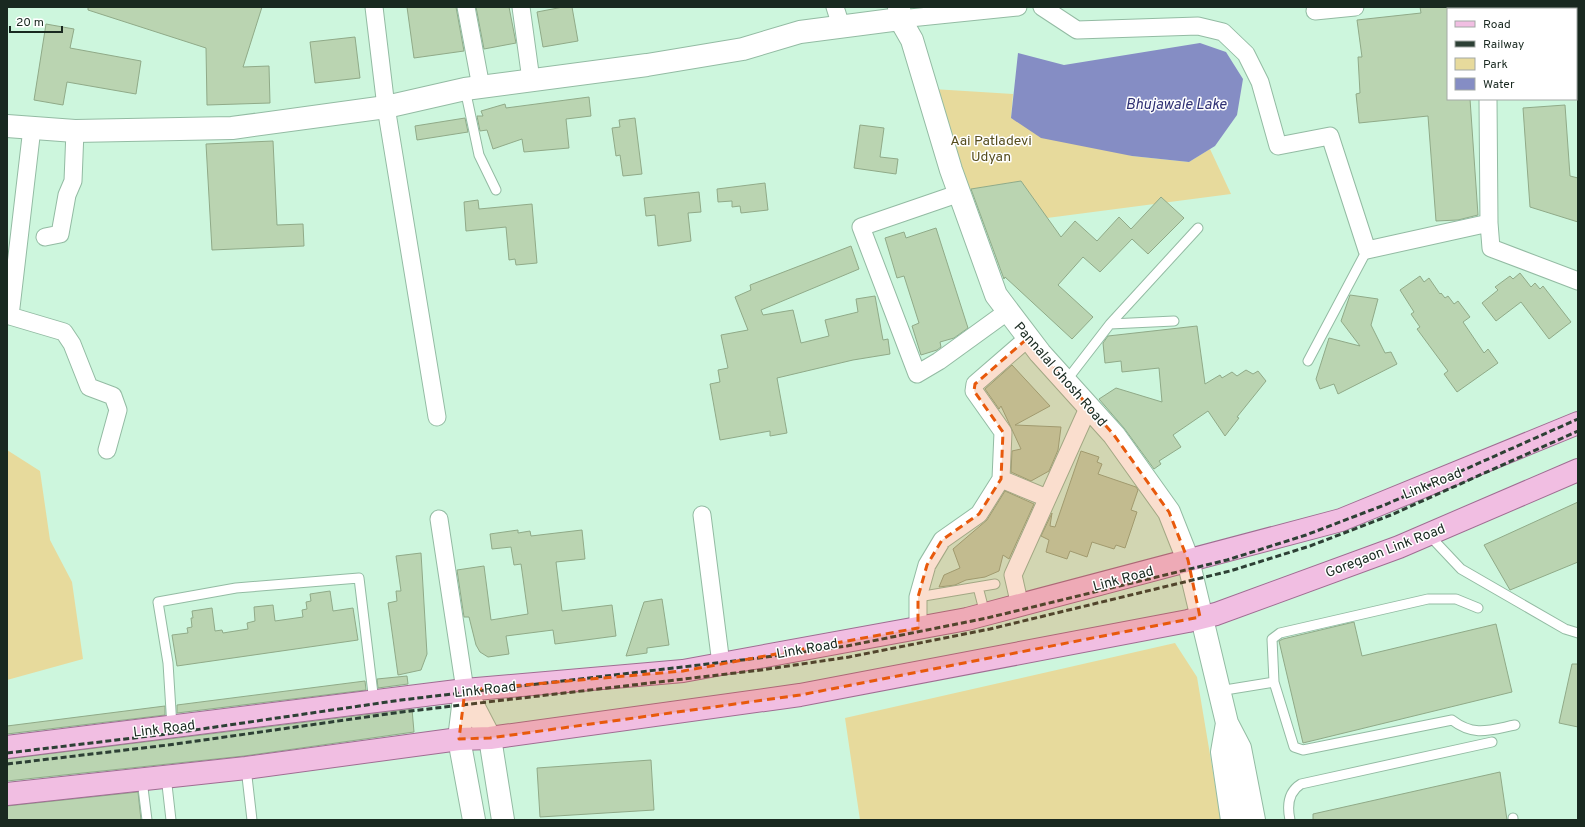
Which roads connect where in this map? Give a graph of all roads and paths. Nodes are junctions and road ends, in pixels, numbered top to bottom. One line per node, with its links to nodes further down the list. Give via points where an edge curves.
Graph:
1 (374, 7): 13 (street)
2 (466, 7): 11 (street)
3 (521, 7): 10 (street)
4 (1018, 7): 8 (street)
5 (1042, 7): 22 (street, via 1076,30 1198,26 1223,32 1246,54 1260,82 1278,146 1330,136)
6 (1355, 7): 7 (street)
7 (1315, 11)
8 (900, 13): 9 (street); 18 (street, Pannalal Ghosh Road, via 912,40)
9 (838, 17): 10 (street, via 800,32 743,49)
10 (532, 80): 11 (street)
11 (473, 88): 13 (street); 17 (lane, via 479,155)
12 (1488, 100): 19 (street)
13 (386, 107): 16 (street, via 232,128); 32 (street)
14 (7, 126): 15 (street)
15 (32, 128): 16 (street); 25 (street)
16 (75, 131): 21 (street, via 73,181)
17 (496, 190)
18 (960, 193): 24 (street, Pannalal Ghosh Road, via 996,295); 24 (street, via 861,227 917,374)
19 (1489, 223): 22 (street); 23 (street, via 1491,248)
20 (1198, 228): 27 (lane)
21 (53, 240)
22 (1366, 250): 29 (lane)
23 (1578, 281)
24 (1008, 311): 28 (street, Pannalal Ghosh Road)
25 (8, 315): 34 (street, via 64,332 72,344 89,387 113,396 118,410)
26 (1174, 321): 27 (lane)
27 (1110, 324): 30 (lane)
28 (1028, 338): 30 (street, Pannalal Ghosh Road); 36 (street, via 975,384 974,391 1003,432)
29 (1308, 361)
30 (1066, 382): 31 (street, Pannalal Ghosh Road)
31 (1088, 406): 37 (street); 41 (street, Pannalal Ghosh Road, via 1114,435 1169,512)
32 (437, 417)
33 (1578, 423): 41 (main road, Link Road, via 1342,520)
34 (107, 450)
35 (1578, 470): 40 (main road, Goregaon Link Road)
36 (1001, 479): 37 (street); 44 (street, via 979,514 942,540 927,565)
37 (1047, 498): 45 (street, via 1013,574)
38 (702, 515): 51 (street)
39 (439, 518): 53 (street)
40 (1428, 534): 48 (main road, Goregaon Link Road, via 1399,547); 50 (lane, via 1461,569 1565,629)
41 (1188, 560): 45 (main road, Link Road); 48 (street, Pannalal Ghosh Road)
42 (995, 584): 43 (lane)
43 (978, 587): 44 (lane); 47 (lane)
44 (918, 597): 49 (street)
45 (1020, 606): 47 (main road, Link Road)
46 (1478, 608): 52 (lane, via 1456,599 1428,599 1280,633 1272,639)
47 (984, 614): 49 (main road, Link Road)
48 (1194, 619): 54 (street, Pannalal Ghosh Road); 59 (main road, via 800,695)
49 (918, 628): 51 (main road, Link Road)
50 (1578, 633)
51 (721, 664): 53 (main road, Link Road, via 683,671)
52 (1274, 682): 54 (lane); 57 (lane, via 1294,747 1303,750 1452,720 1462,728 1476,732)
53 (465, 690): 55 (main road, Link Road); 59 (street); 60 (street)
54 (1219, 691): 56 (street, Pannalal Ghosh Road)
55 (374, 702): 58 (main road, Link Road); 58 (lane, via 359,578 236,588 158,602 168,663)
56 (1227, 723): 72 (street, via 1222,752); 73 (street, via 1240,748)
57 (1515, 725)
58 (172, 727): 62 (main road, Link Road)
59 (490, 738): 60 (main road); 71 (street)
60 (459, 739): 63 (main road); 70 (street)
61 (1492, 742): 74 (lane, via 1301,784 1293,789 1289,800)
62 (7, 747)
63 (246, 768): 64 (main road); 69 (lane)
64 (166, 776): 65 (main road); 68 (lane)
65 (142, 779): 66 (main road); 67 (lane)
66 (7, 794)
67 (147, 820)
68 (171, 820)
69 (252, 820)
70 (474, 820)
71 (503, 820)
72 (1232, 820)
73 (1254, 820)
74 (1289, 820)

